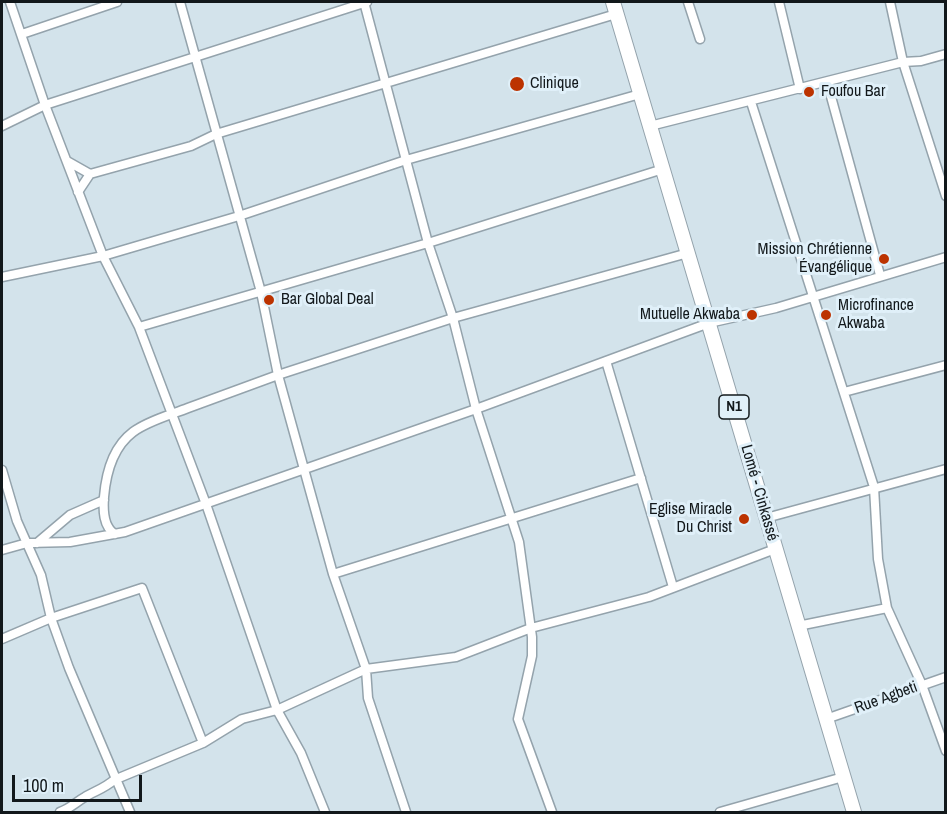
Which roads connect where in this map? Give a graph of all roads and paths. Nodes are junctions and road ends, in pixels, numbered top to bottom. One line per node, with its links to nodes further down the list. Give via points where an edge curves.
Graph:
1 (10, 2): 9 (street)
2 (117, 2): 9 (street)
3 (180, 2): 12 (street)
4 (365, 2): 12 (street); 15 (street)
5 (688, 2): 10 (street)
6 (779, 2): 16 (street)
7 (890, 2): 13 (street)
8 (615, 8): 15 (street); 17 (highway, Lomé - Cinkassé / N1)
9 (22, 34): 19 (street)
10 (700, 39)
11 (945, 54): 13 (street)
12 (194, 57): 19 (street); 23 (street)
13 (903, 62): 14 (street); 27 (street)
14 (827, 82): 16 (street); 36 (street)
15 (386, 84): 23 (street); 24 (street)
16 (800, 89): 18 (street)
17 (640, 94): 22 (highway, Lomé - Cinkassé / N1); 24 (street)
18 (751, 102): 22 (street); 39 (street)
19 (45, 105): 21 (street); 25 (street)
20 (2, 115): 21 (street)
21 (5, 125)
22 (650, 126): 26 (highway, Lomé - Cinkassé / N1)
23 (216, 134): 28 (street, via 191,146); 31 (street)
24 (406, 160): 31 (street); 32 (street)
25 (67, 161): 28 (street); 29 (street)
26 (663, 169): 32 (street); 33 (highway, Lomé - Cinkassé / N1)
27 (942, 172): 30 (street)
28 (90, 174): 29 (street)
29 (78, 192): 34 (street)
30 (945, 196)
31 (239, 216): 34 (street); 38 (street)
32 (428, 243): 38 (street); 40 (street)
33 (688, 253): 40 (street); 41 (highway, Lomé - Cinkassé / N1)
34 (103, 256): 37 (street); 42 (street)
35 (945, 257): 36 (street)
36 (880, 275): 39 (street)
37 (2, 277)
38 (261, 292): 42 (street); 45 (street)
39 (811, 296): 41 (street); 46 (street)
40 (453, 318): 45 (street); 47 (street)
41 (709, 323): 43 (street); 57 (highway, Lomé - Cinkassé / N1)
42 (139, 327): 48 (street)
43 (606, 361): 47 (street); 52 (street)
44 (945, 364): 46 (street)
45 (278, 375): 48 (street); 49 (street)
46 (844, 392): 53 (street)
47 (477, 409): 49 (street); 56 (street)
48 (172, 414): 54 (street, via 132,433 116,452); 55 (street)
49 (302, 469): 55 (street); 63 (street)
50 (945, 469): 53 (street)
51 (2, 470): 59 (street)
52 (641, 478): 56 (street); 64 (street)
53 (874, 487): 57 (street); 65 (street, via 878,559)
54 (104, 500): 58 (street, via 105,522); 60 (street, via 70,515)
55 (206, 504): 58 (street); 73 (street)
56 (511, 517): 63 (street); 68 (street, via 519,542)
57 (766, 518): 61 (highway, Lomé - Cinkassé / N1)
58 (115, 534): 60 (street)
59 (27, 543): 60 (street); 62 (street); 66 (street, via 41,575)
60 (37, 543)
61 (776, 549): 64 (street); 67 (highway, Lomé - Cinkassé / N1)
62 (2, 550)
63 (333, 574): 70 (street)
64 (673, 587): 68 (street)
65 (887, 608): 67 (street); 72 (street)
66 (51, 618): 69 (street); 75 (street, via 142,588); 78 (street)
67 (798, 626): 74 (highway, Lomé - Cinkassé / N1)
68 (531, 628): 70 (street, via 456,657); 84 (street, via 532,656 518,719)
69 (2, 639)
70 (366, 669): 73 (street); 83 (street, via 368,698)
71 (945, 677): 72 (street, Rue Agbeti)
72 (922, 685): 74 (street, Rue Agbeti); 76 (street)
73 (277, 711): 75 (street, via 242,719); 82 (street, via 301,753)
74 (826, 719): 77 (highway, Lomé - Cinkassé / N1)
75 (203, 743): 78 (street)
76 (945, 751)
77 (843, 777): 79 (street); 86 (highway, Lomé - Cinkassé / N1)
78 (114, 780): 80 (street); 81 (street)
79 (731, 811): 85 (street)
80 (60, 813)
81 (130, 813)
82 (325, 813)
83 (406, 813)
84 (552, 813)
85 (720, 813)
86 (854, 813)

